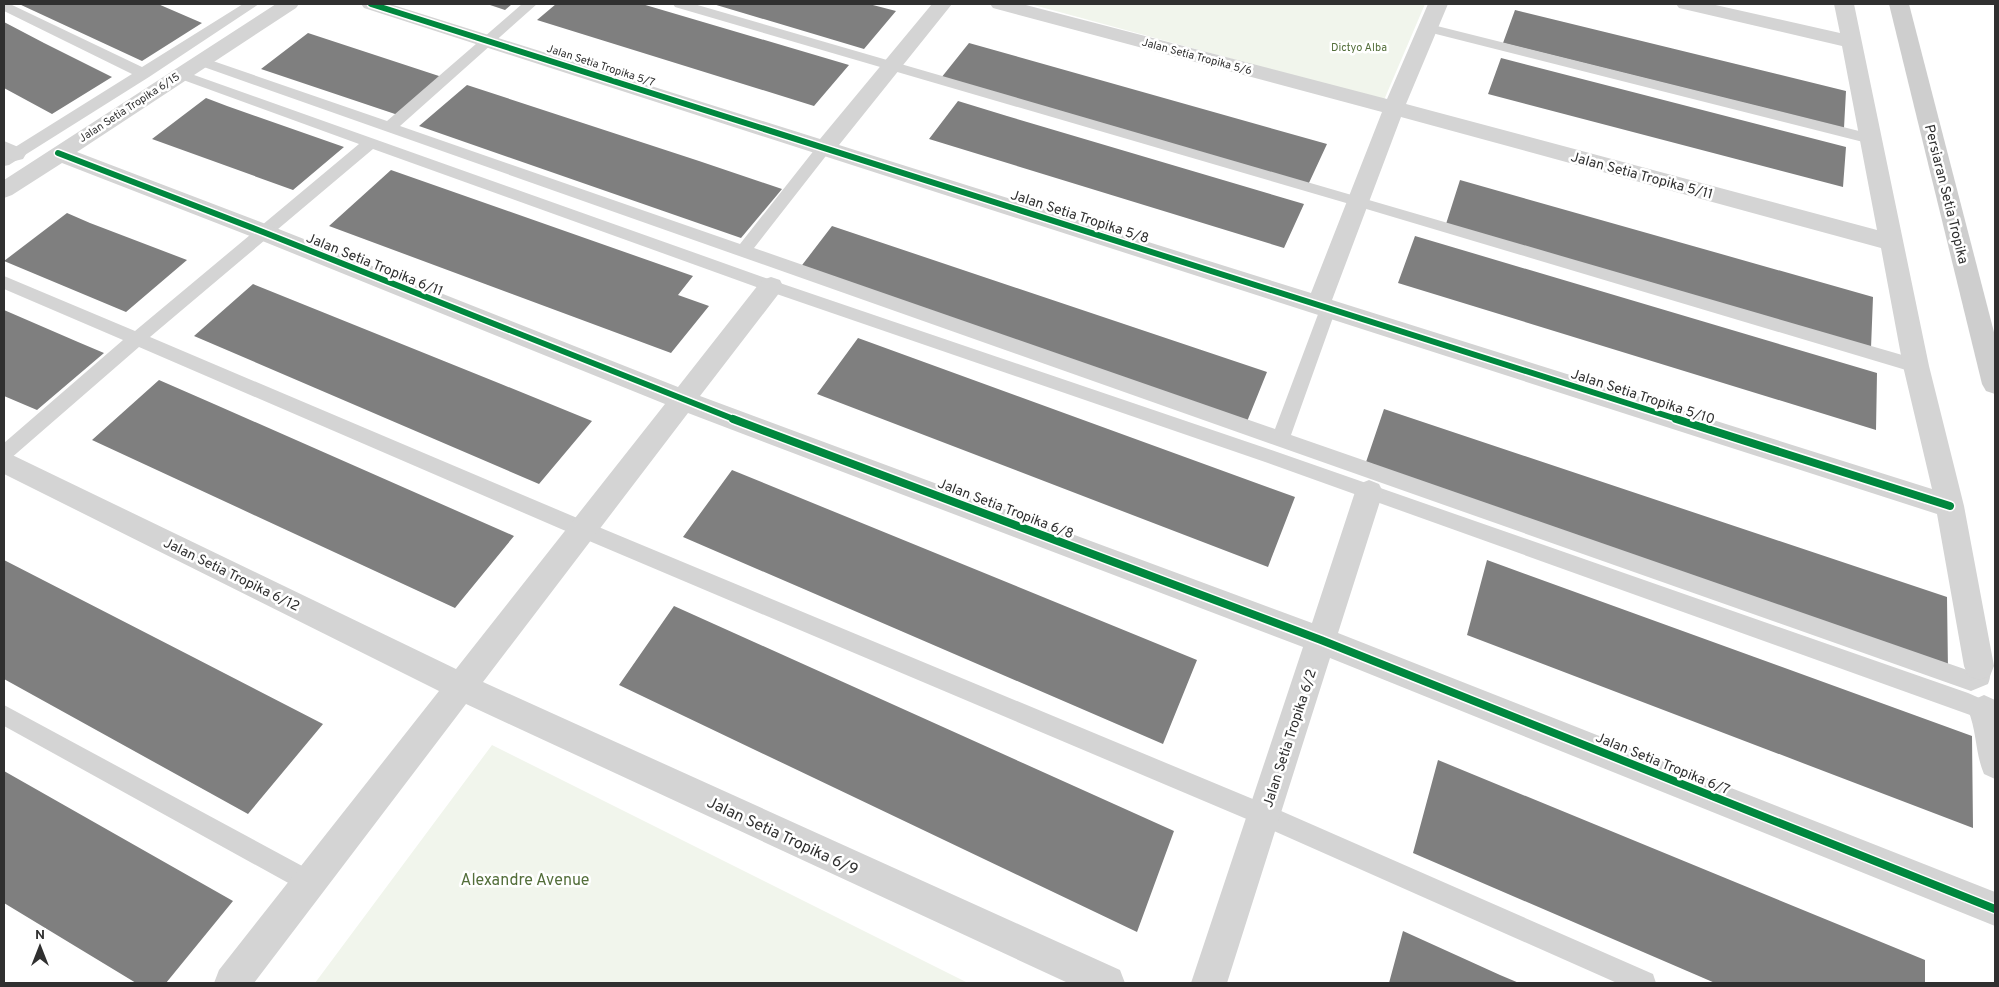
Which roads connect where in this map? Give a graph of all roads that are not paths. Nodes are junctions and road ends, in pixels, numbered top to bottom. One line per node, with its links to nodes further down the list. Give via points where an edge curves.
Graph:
1 (252, 4): 18 (lane)
2 (289, 4): 16 (street, Jalan Setia Tropika 6/15)
3 (371, 4): 14 (street, Jalan Setia Tropika 5/7)
4 (530, 4): 14 (lane)
5 (680, 4): 17 (lane)
6 (942, 4): 17 (street)
7 (1000, 4): 20 (street, Jalan Setia Tropika 5/6)
8 (1438, 4): 13 (street)
9 (1686, 4): 15 (street)
10 (1844, 4): 15 (street)
11 (1899, 4): 37 (street, Persiaran Setia Tropika)
12 (4, 6): 18 (lane)
13 (1429, 28): 20 (street); 22 (lane)
14 (488, 41): 21 (lane); 24 (street, Jalan Setia Tropika 5/7)
15 (1851, 42): 22 (street)
16 (206, 59): 19 (street, Jalan Setia Tropika 6/15); 21 (lane, via 206,63)
17 (890, 66): 24 (street); 28 (lane)
18 (144, 74): 26 (lane)
19 (180, 74): 23 (lane); 25 (street, Jalan Setia Tropika 6/15)
20 (1394, 108): 28 (street); 30 (street, Jalan Setia Tropika 5/11)
21 (388, 127): 31 (lane)
22 (1871, 139): 30 (street)
23 (371, 142): 29 (lane); 33 (lane)
24 (824, 148): 31 (lane); 34 (street, Jalan Setia Tropika 5/8)
25 (58, 153): 27 (street, Jalan Setia Tropika 6/15); 29 (street, Jalan Setia Tropika 6/11)
26 (8, 154)
27 (4, 190)
28 (1358, 201): 34 (street); 36 (lane)
29 (263, 232): 35 (lane); 38 (street, Jalan Setia Tropika 6/11)
30 (1890, 242): 36 (street)
31 (743, 251): 39 (lane)
32 (4, 282): 35 (lane)
33 (770, 286): 38 (street); 42 (lane)
34 (1323, 307): 39 (lane); 43 (street, Jalan Setia Tropika 5/10)
35 (136, 339): 40 (lane); 44 (lane)
36 (1916, 366): 43 (street)
37 (1995, 384)
38 (682, 400): 44 (street); 45 (street, Jalan Setia Tropika 6/8)
39 (1280, 439): 46 (lane, via 1971,681 1981,677)
40 (4, 454)
41 (4, 462): 47 (street, Jalan Setia Tropika 6/12)
42 (1369, 492): 45 (street, Jalan Setia Tropika 6/2); 48 (lane)
43 (1950, 506): 46 (street)
44 (582, 528): 47 (street); 51 (lane)
45 (1321, 640): 51 (street, Jalan Setia Tropika 6/2); 53 (street, Jalan Setia Tropika 6/7)
46 (1979, 666)
47 (460, 686): 52 (street); 55 (street, Jalan Setia Tropika 6/9)
48 (1984, 710): 50 (street)
49 (4, 715): 52 (lane)
50 (1995, 763)
51 (1264, 815): 56 (street, Jalan Setia Tropika 6/2); 57 (lane)
52 (309, 882): 54 (street)
53 (1995, 909)
54 (232, 983)
55 (1107, 983)
56 (1209, 983)
57 (1644, 983)

